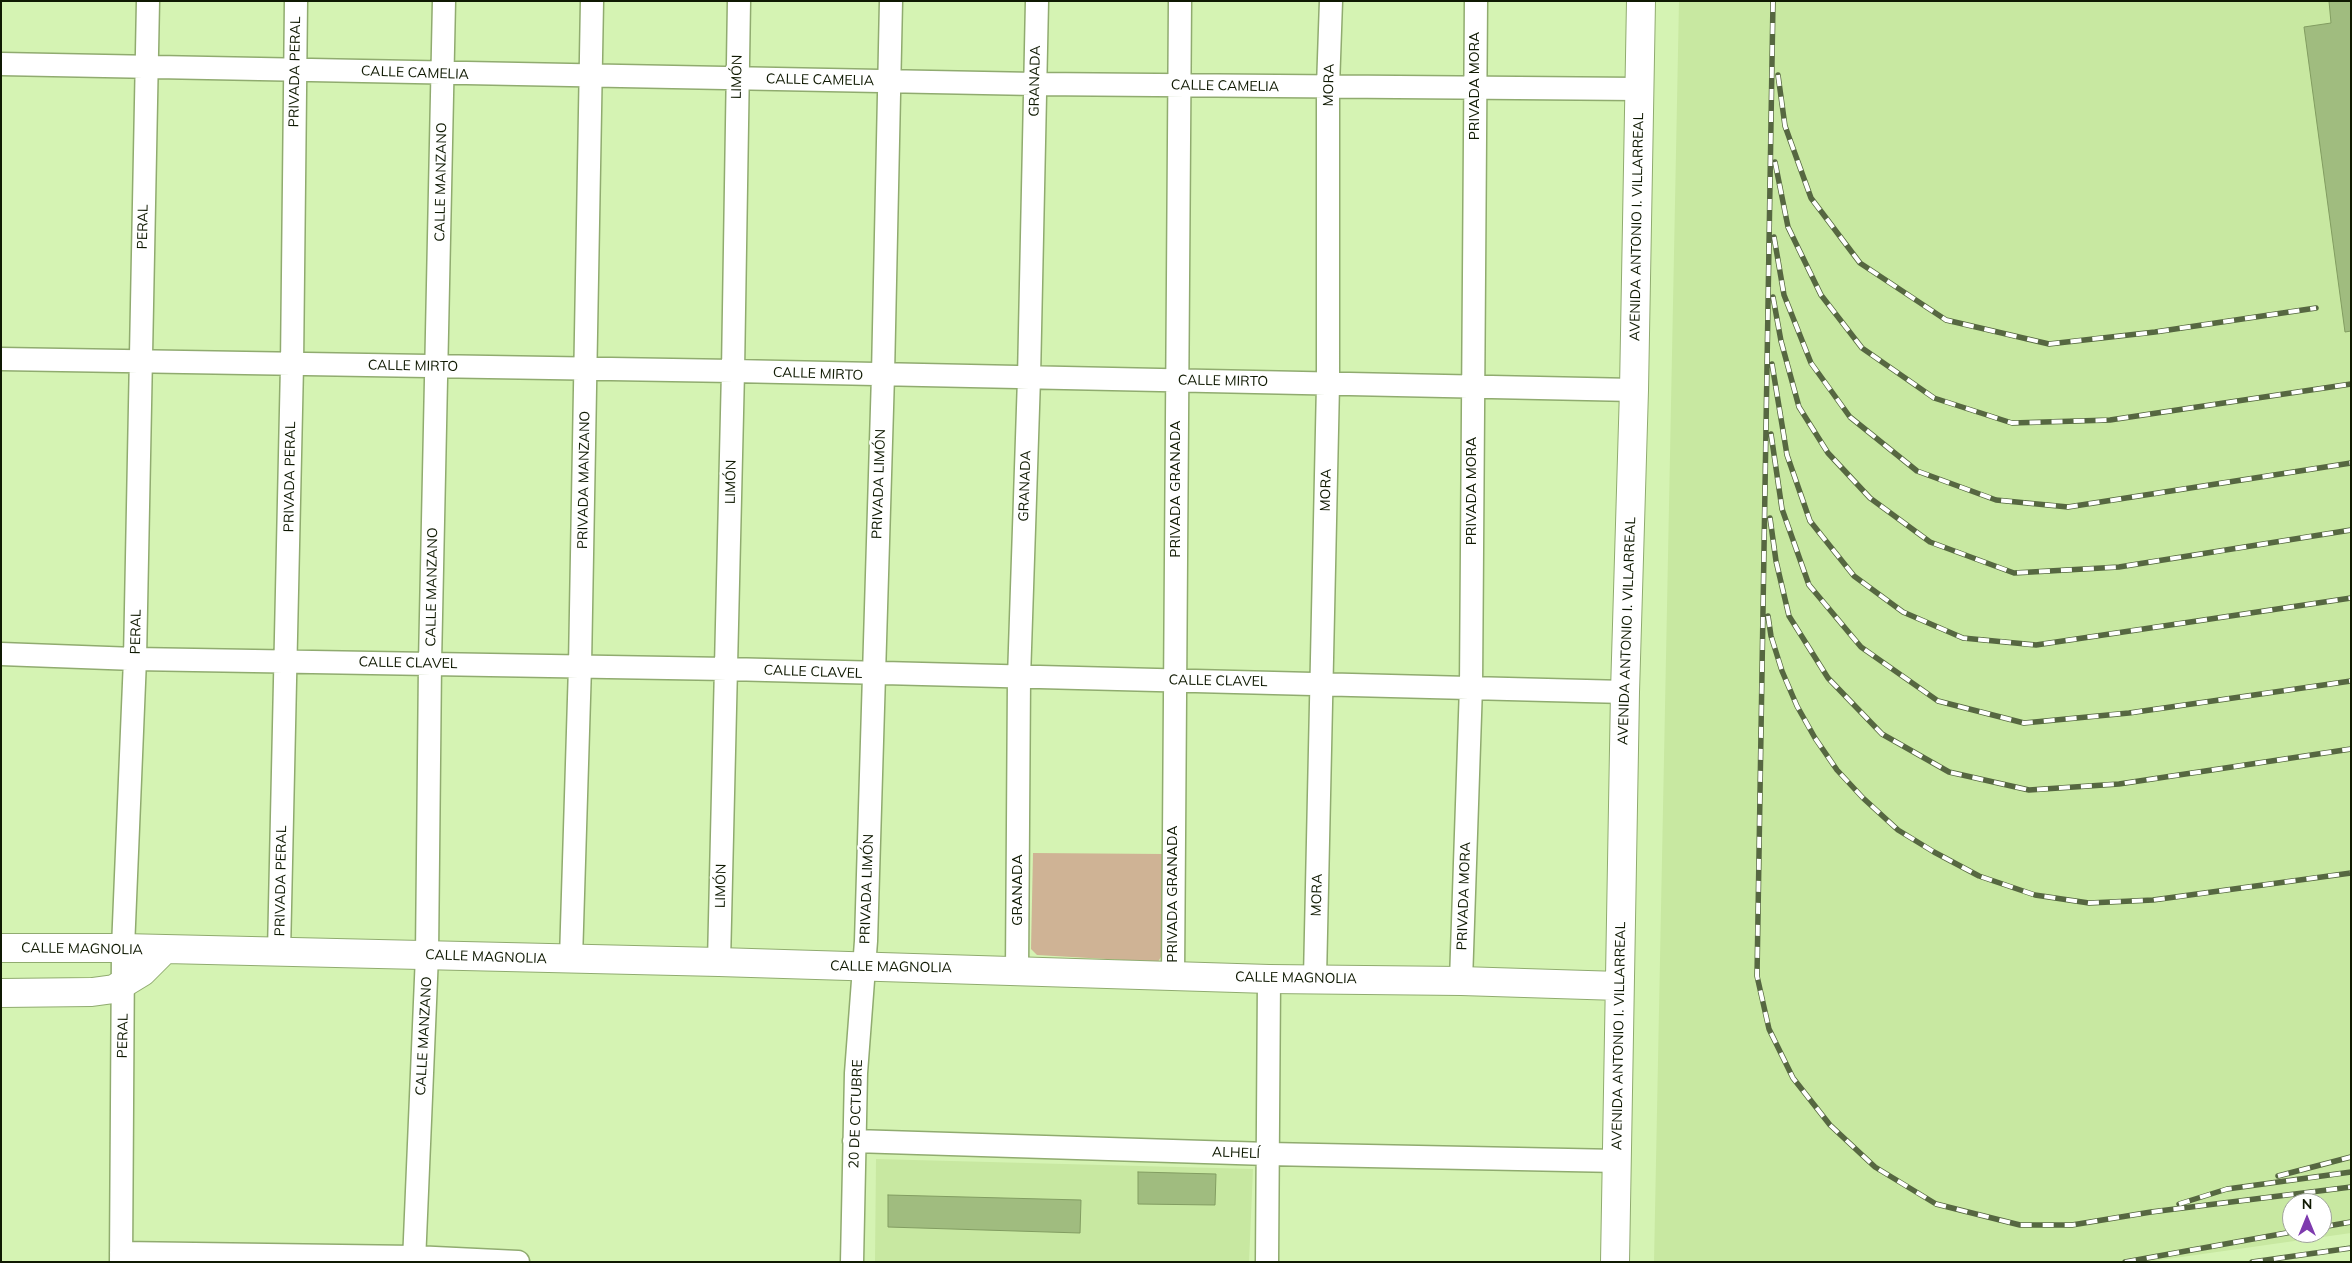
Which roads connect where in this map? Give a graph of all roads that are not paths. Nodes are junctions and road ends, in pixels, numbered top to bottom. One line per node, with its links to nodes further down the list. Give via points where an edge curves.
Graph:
1 (148, 1): 13 (street, PERAL)
2 (296, 1): 14 (street, PRIVADA PERAL)
3 (444, 1): 15 (street, CALLE MANZANO)
4 (592, 1): 16 (street, PRIVADA MANZANO)
5 (739, 1): 17 (street, LIMÓN)
6 (890, 1): 18 (street, PRIVADA LIMÓN)
7 (1036, 1): 19 (street, GRANADA)
8 (1180, 1): 20 (street, PRIVADA GRANADA)
9 (1331, 1): 21 (street, MORA)
10 (1476, 1): 22 (street, PRIVADA MORA)
11 (1641, 1): 23 (street, AVENIDA ANTONIO I. VILLARREAL)
12 (1, 64): 13 (street, CALLE CAMELIA)
13 (146, 68): 14 (street, CALLE CAMELIA); 25 (street, PERAL)
14 (294, 69): 15 (street, CALLE CAMELIA); 26 (street, PRIVADA PERAL)
15 (443, 74): 16 (street, CALLE CAMELIA); 27 (street, CALLE MANZANO)
16 (591, 77): 17 (street, CALLE CAMELIA); 28 (street, PRIVADA MANZANO)
17 (737, 78): 18 (street, CALLE CAMELIA); 29 (street, LIMÓN)
18 (890, 81): 19 (street, CALLE CAMELIA); 30 (street, PRIVADA LIMÓN)
19 (1034, 84): 20 (street, CALLE CAMELIA); 31 (street, GRANADA)
20 (1178, 86): 21 (street, CALLE CAMELIA); 32 (street, PRIVADA GRANADA)
21 (1328, 87): 22 (street, CALLE CAMELIA); 33 (street, MORA)
22 (1476, 89): 23 (street, CALLE CAMELIA); 34 (street, PRIVADA MORA)
23 (1639, 89): 35 (street, AVENIDA ANTONIO I. VILLARREAL)
24 (1, 360): 25 (street, CALLE MIRTO)
25 (141, 363): 26 (street, CALLE MIRTO); 37 (street, PERAL)
26 (292, 365): 27 (street, CALLE MIRTO); 38 (street, PRIVADA PERAL)
27 (438, 366): 28 (street, CALLE MIRTO); 39 (street, CALLE MANZANO)
28 (586, 371): 29 (street, CALLE MIRTO); 40 (street, PRIVADA MANZANO)
29 (733, 372): 30 (street, CALLE MIRTO); 41 (street, LIMÓN)
30 (883, 376): 31 (street, CALLE MIRTO); 42 (street, PRIVADA LIMÓN)
31 (1029, 378): 32 (street, CALLE MIRTO); 43 (street, GRANADA)
32 (1176, 380): 33 (street, CALLE MIRTO); 44 (street, PRIVADA GRANADA)
33 (1328, 384): 34 (street, CALLE MIRTO); 45 (street, MORA)
34 (1473, 387): 35 (street, CALLE MIRTO); 46 (street, PRIVADA MORA)
35 (1634, 390): 47 (street, AVENIDA ANTONIO I. VILLARREAL)
36 (1, 654): 37 (street, CALLE CLAVEL)
37 (135, 659): 38 (street, CALLE CLAVEL); 49 (street, PERAL)
38 (286, 661): 39 (street, CALLE CLAVEL); 51 (street, PRIVADA PERAL)
39 (430, 663): 40 (street, CALLE CLAVEL); 52 (street, CALLE MANZANO)
40 (580, 666): 41 (street, CALLE CLAVEL); 53 (street, PRIVADA MANZANO)
41 (726, 669): 42 (street, CALLE CLAVEL); 54 (street, LIMÓN)
42 (872, 674): 43 (street, CALLE CLAVEL); 55 (street, PRIVADA LIMÓN)
43 (1019, 678): 44 (street, CALLE CLAVEL); 56 (street, GRANADA)
44 (1174, 680): 45 (street, CALLE CLAVEL); 57 (street, PRIVADA GRANADA)
45 (1323, 684): 46 (street, CALLE CLAVEL); 58 (street, MORA)
46 (1471, 686): 47 (street, CALLE CLAVEL); 60 (street, PRIVADA MORA)
47 (1625, 692): 62 (street, AVENIDA ANTONIO I. VILLARREAL)
48 (1, 948): 49 (street, CALLE MAGNOLIA)
49 (123, 948): 50 (street, CALLE MAGNOLIA); 61 (street, PERAL)
50 (163, 951): 51 (street, CALLE MAGNOLIA); 61 (street, CALLE MAGNOLIA, via 142,972)
51 (279, 952): 52 (street, CALLE MAGNOLIA)
52 (427, 955): 53 (street, CALLE MAGNOLIA); 68 (street, CALLE MANZANO)
53 (571, 960): 54 (street, CALLE MAGNOLIA)
54 (720, 962): 55 (street, CALLE MAGNOLIA)
55 (864, 967): 56 (street, CALLE MAGNOLIA); 64 (street, 20 DE OCTUBRE)
56 (1017, 970): 57 (street, CALLE MAGNOLIA)
57 (1173, 976): 59 (street, CALLE MAGNOLIA)
58 (1315, 978): 59 (street, CALLE MAGNOLIA); 60 (street, CALLE MAGNOLIA)
59 (1269, 979): 65 (street)
60 (1461, 981): 62 (street, CALLE MAGNOLIA)
61 (123, 984): 63 (street, CALLE MAGNOLIA, via 114,989 92,992); 67 (street, PERAL)
62 (1619, 986): 66 (street, AVENIDA ANTONIO I. VILLARREAL)
63 (1, 993)
64 (854, 1141): 65 (street, ALHELÍ); 70 (street, 20 DE OCTUBRE)
65 (1268, 1154): 66 (street, ALHELÍ); 71 (street)
66 (1618, 1161): 72 (street, AVENIDA ANTONIO I. VILLARREAL)
67 (121, 1257): 68 (street)
68 (414, 1260): 69 (street)
69 (518, 1262)
70 (852, 1262)
71 (1267, 1262)
72 (1615, 1262)

